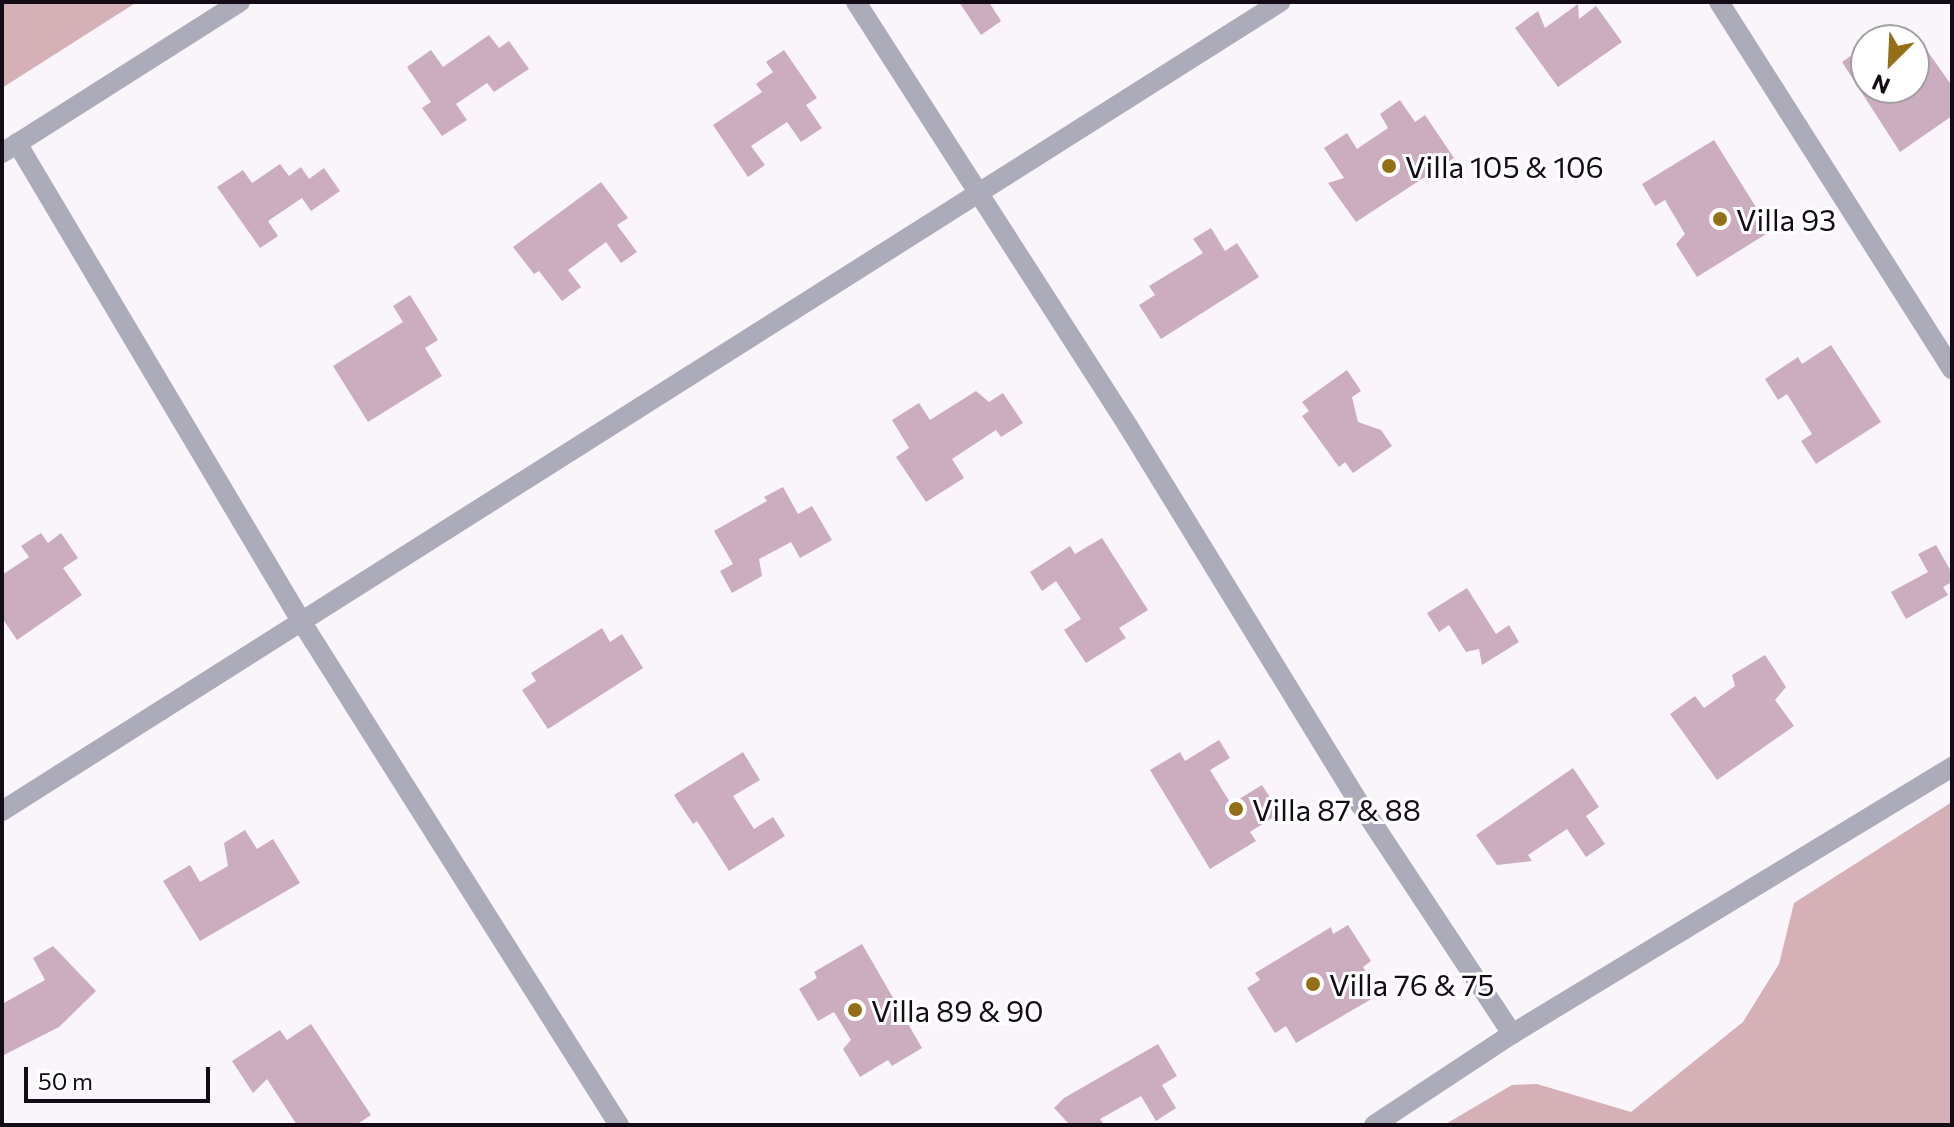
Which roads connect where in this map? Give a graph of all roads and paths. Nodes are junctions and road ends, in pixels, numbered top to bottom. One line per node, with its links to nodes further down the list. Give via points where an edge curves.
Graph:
1 (240, 2): 5 (street)
2 (856, 2): 6 (street)
3 (1280, 2): 6 (street)
4 (1719, 2): 7 (street)
5 (10, 148): 8 (street)
6 (976, 191): 8 (street); 11 (street, via 1360,804)
7 (1952, 369)
8 (301, 621): 10 (street); 12 (street)
9 (1952, 767): 11 (street)
10 (2, 811)
11 (1512, 1034): 13 (street)
12 (619, 1125)
13 (1374, 1125)

